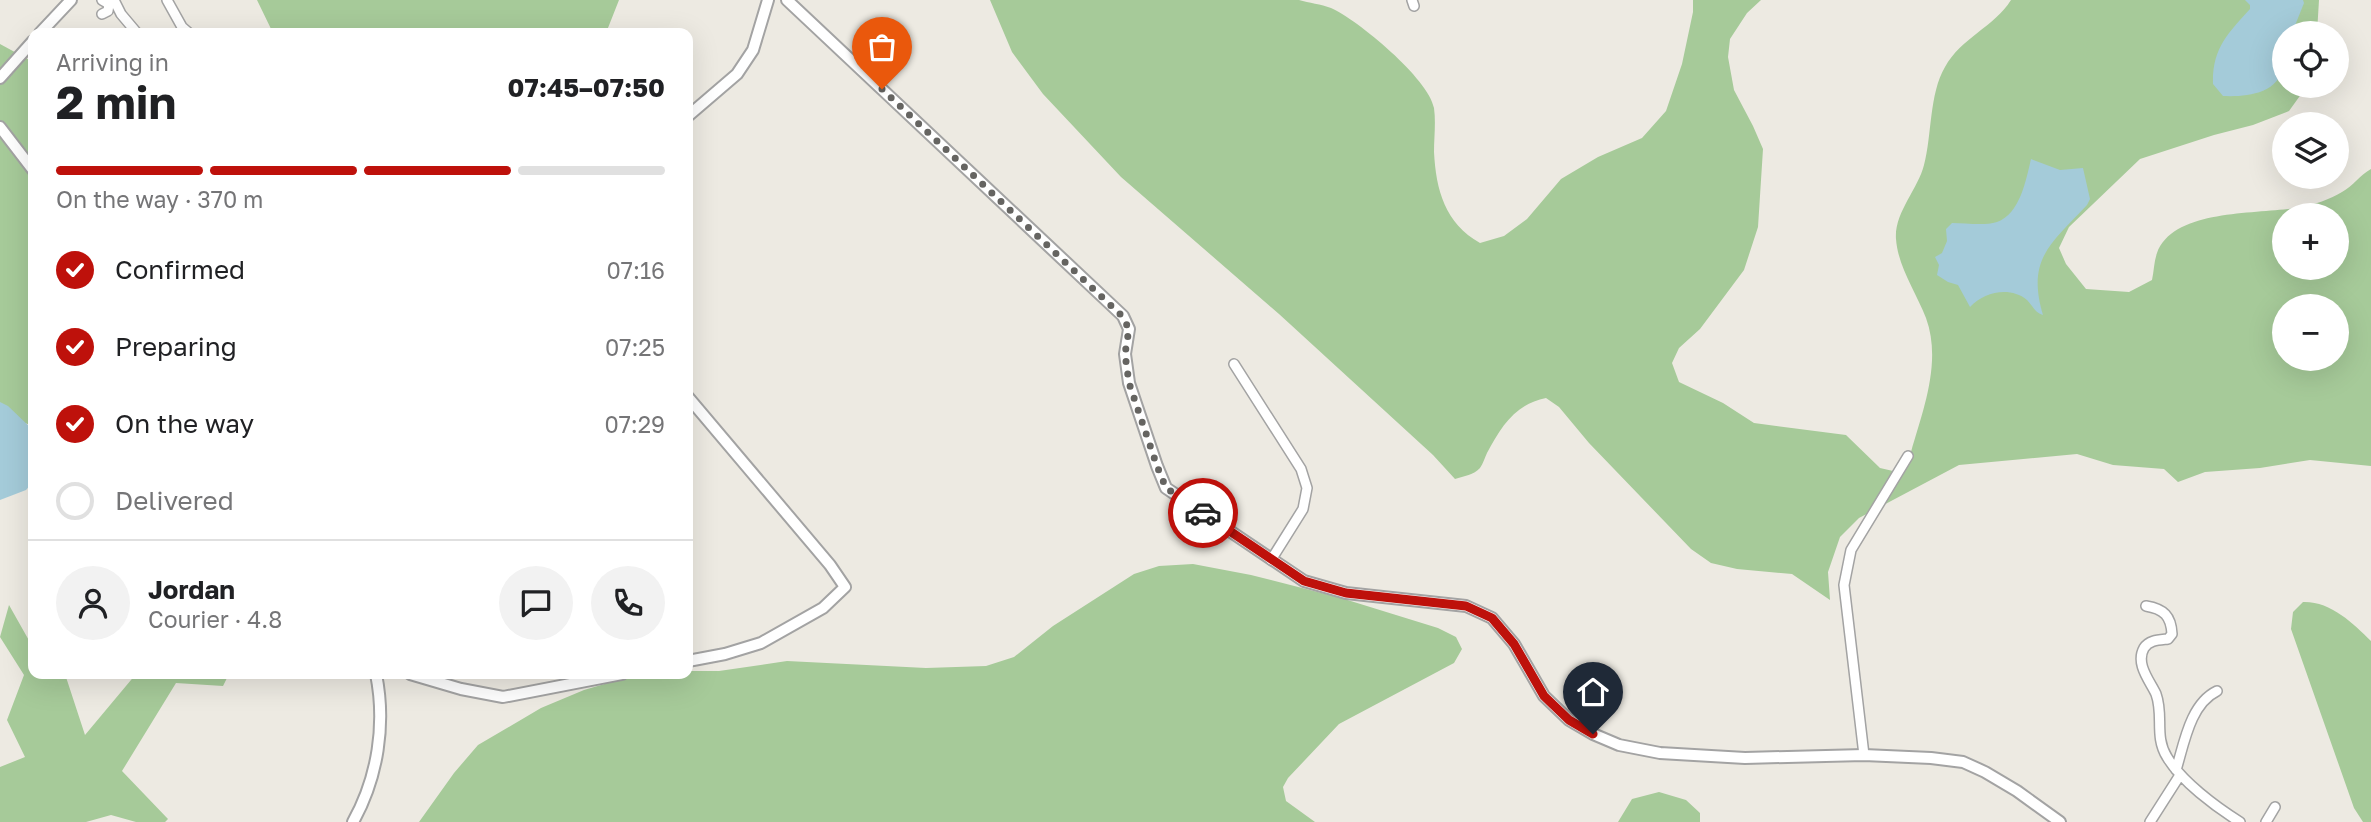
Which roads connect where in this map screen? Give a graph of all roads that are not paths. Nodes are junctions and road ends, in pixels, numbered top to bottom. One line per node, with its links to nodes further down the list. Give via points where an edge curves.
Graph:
1 (71, 0): 7 (street)
2 (167, 0): 9 (street)
3 (768, 0): 12 (street, via 753,50 744,64)
4 (787, 0): 18 (street, via 1122,316 1129,329 1125,354 1129,383 1166,488)
5 (110, 1): 6 (street); 8 (street)
6 (102, 15)
7 (45, 28)
8 (133, 28)
9 (183, 28)
10 (28, 47): 11 (street)
11 (0, 78)
12 (693, 112)
13 (0, 127): 14 (street)
14 (28, 163)
15 (1234, 364): 18 (street, via 1301,468 1307,488 1304,509)
16 (693, 403): 20 (street, via 845,587 823,608 761,643)
17 (1908, 456): 25 (street, via 1851,550 1844,584)
18 (1271, 560): 25 (street, via 1304,581 1346,593 1466,606 1492,618 1514,644 1544,696 1569,720 1619,745 1745,758)
19 (2146, 606): 26 (street, via 2167,615 2171,626 2168,639 2152,641 2141,656 2144,673 2157,695 2159,742)
20 (693, 660)
21 (376, 679): 28 (street, via 379,748 366,796)
22 (429, 679): 23 (street, via 503,697)
23 (596, 679)
24 (2217, 691): 26 (street, via 2193,719)
25 (1864, 755): 29 (street, via 1963,762 2017,791)
26 (2178, 773): 30 (street); 31 (street)
27 (2275, 807): 32 (street)
28 (353, 822)
29 (2060, 822)
30 (2150, 822)
31 (2240, 822)
32 (2266, 822)

